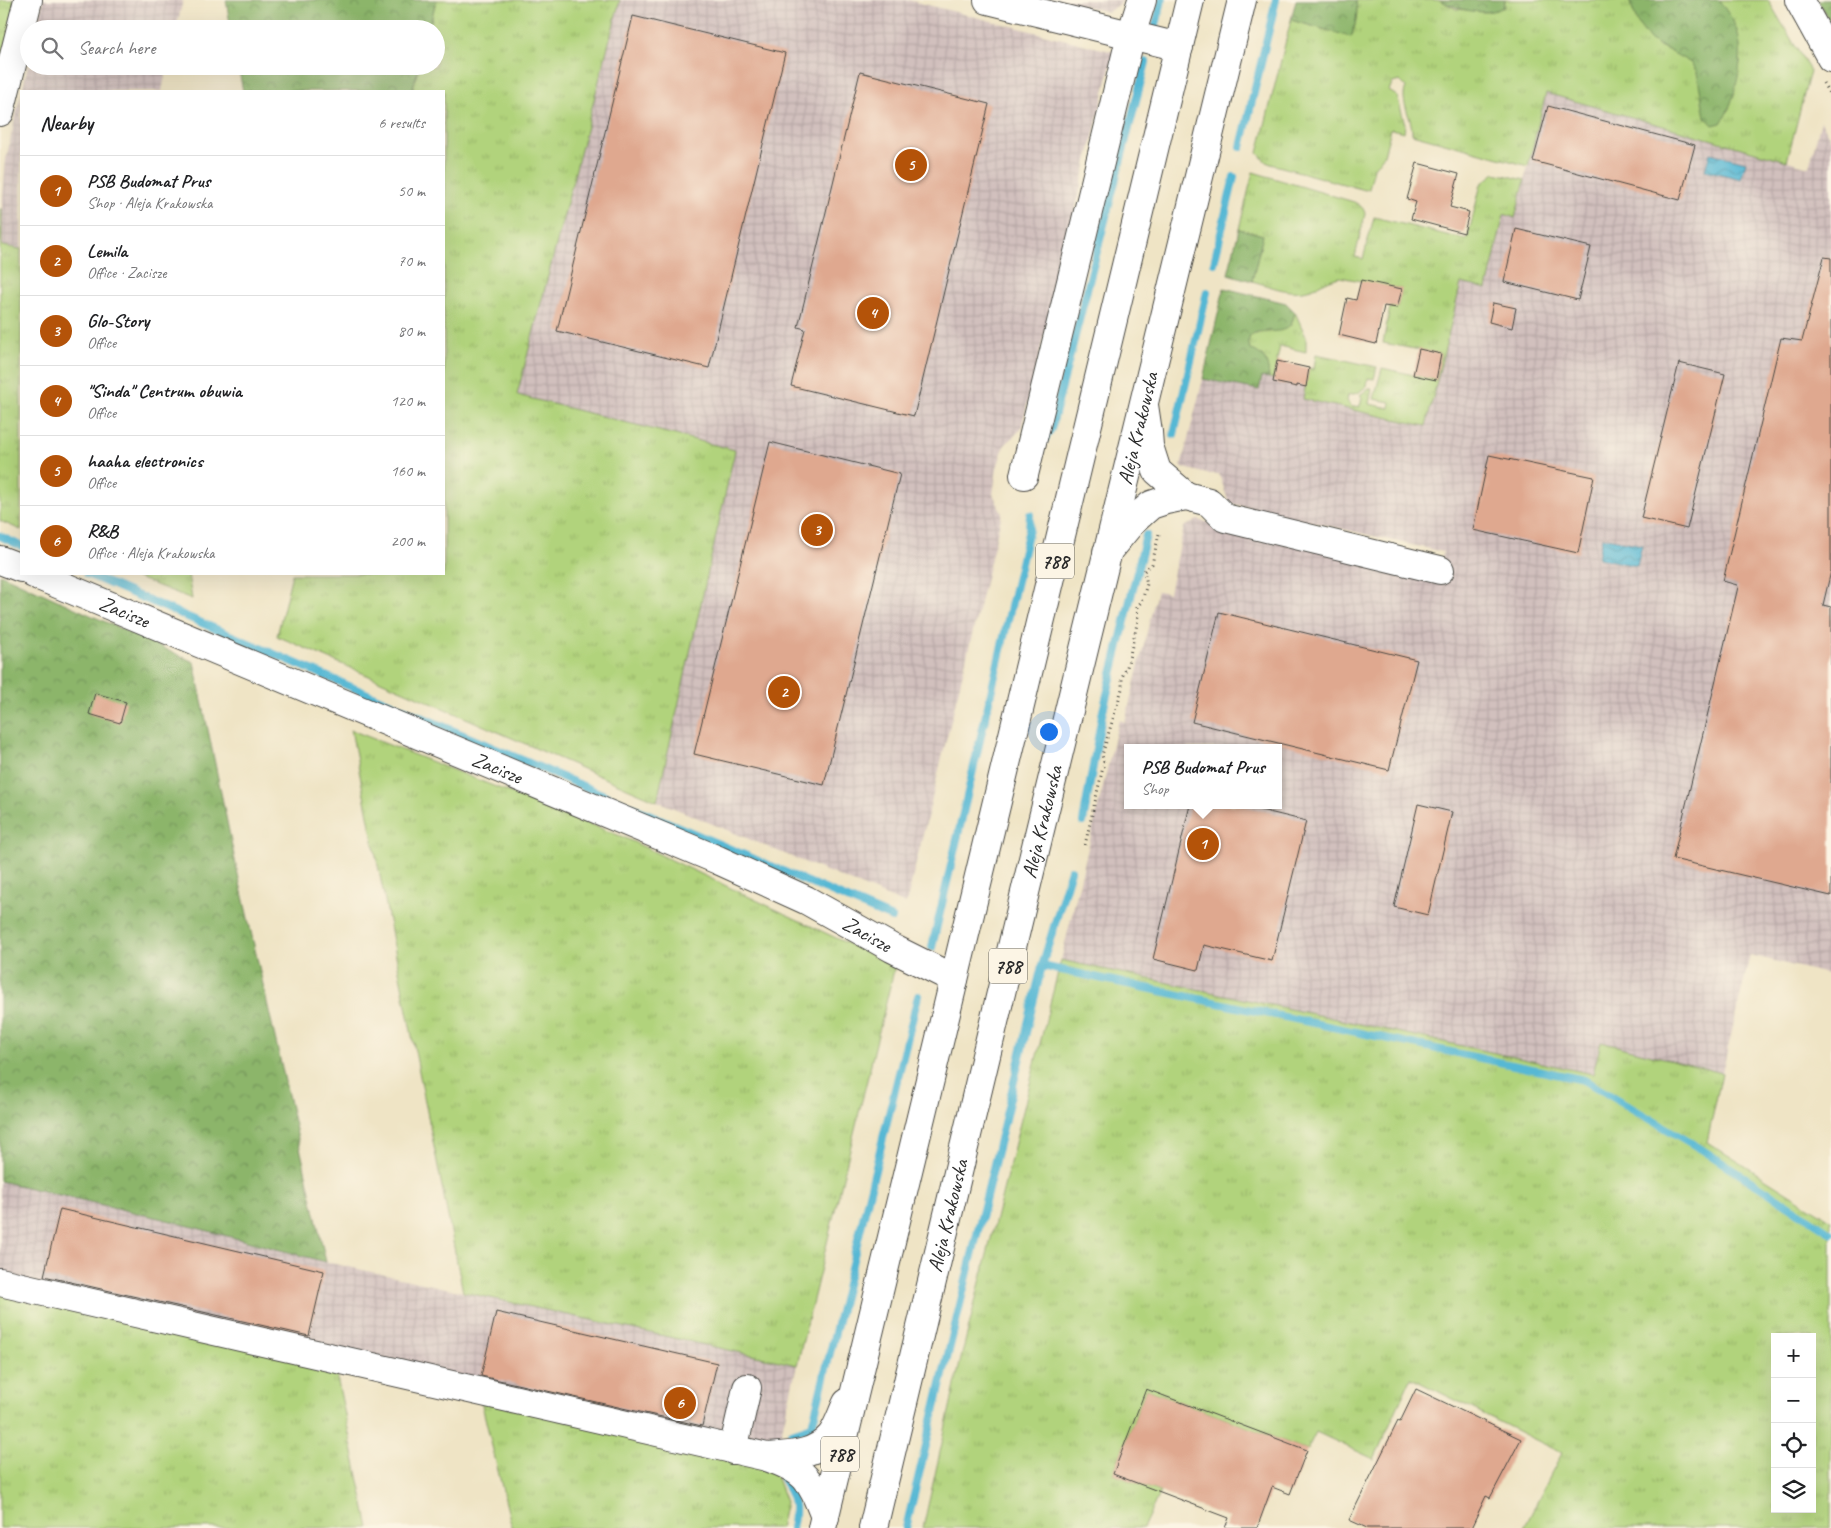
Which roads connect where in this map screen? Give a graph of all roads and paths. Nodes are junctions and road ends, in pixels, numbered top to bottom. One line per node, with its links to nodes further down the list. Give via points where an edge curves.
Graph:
1 (28, 0): 7 (main road)
2 (988, 0): 9 (main road)
3 (1142, 0): 9 (main road)
4 (1190, 0): 10 (main road, 788)
5 (1242, 0): 13 (main road, Aleja Krakowska / 788)
6 (1799, 0): 11 (main road)
7 (23, 20)
8 (20, 32): 12 (main road)
9 (1131, 36): 10 (main road); 14 (main road)
10 (1179, 47): 23 (main road, 788)
11 (1831, 58)
12 (0, 112)
13 (1144, 404): 15 (main road, via 1149,446 1157,471); 17 (main road, Aleja Krakowska / 788)
14 (1024, 475)
15 (1186, 496): 17 (main road, via 1151,505); 20 (main road, via 1209,502 1225,518)
16 (1160, 530): 22 (path, via 1152,564 1144,571 1147,584 1137,607 1138,620 1102,755 1104,763)
17 (1107, 552): 30 (main road, Aleja Krakowska / 788)
18 (0, 560): 19 (main road)
19 (20, 568)
20 (1440, 570)
21 (36, 575): 23 (main road, Zacisze, via 718,860 806,900)
22 (1085, 845)
23 (954, 979): 25 (main road, 788)
24 (0, 1282): 27 (main road)
25 (858, 1379): 28 (main road, via 831,1435 817,1448 800,1454); 29 (main road, 788)
26 (747, 1388): 27 (main road)
27 (733, 1450): 28 (main road)
28 (766, 1458): 29 (main road, via 787,1464 802,1473 812,1486)
29 (824, 1523)
30 (873, 1528)

